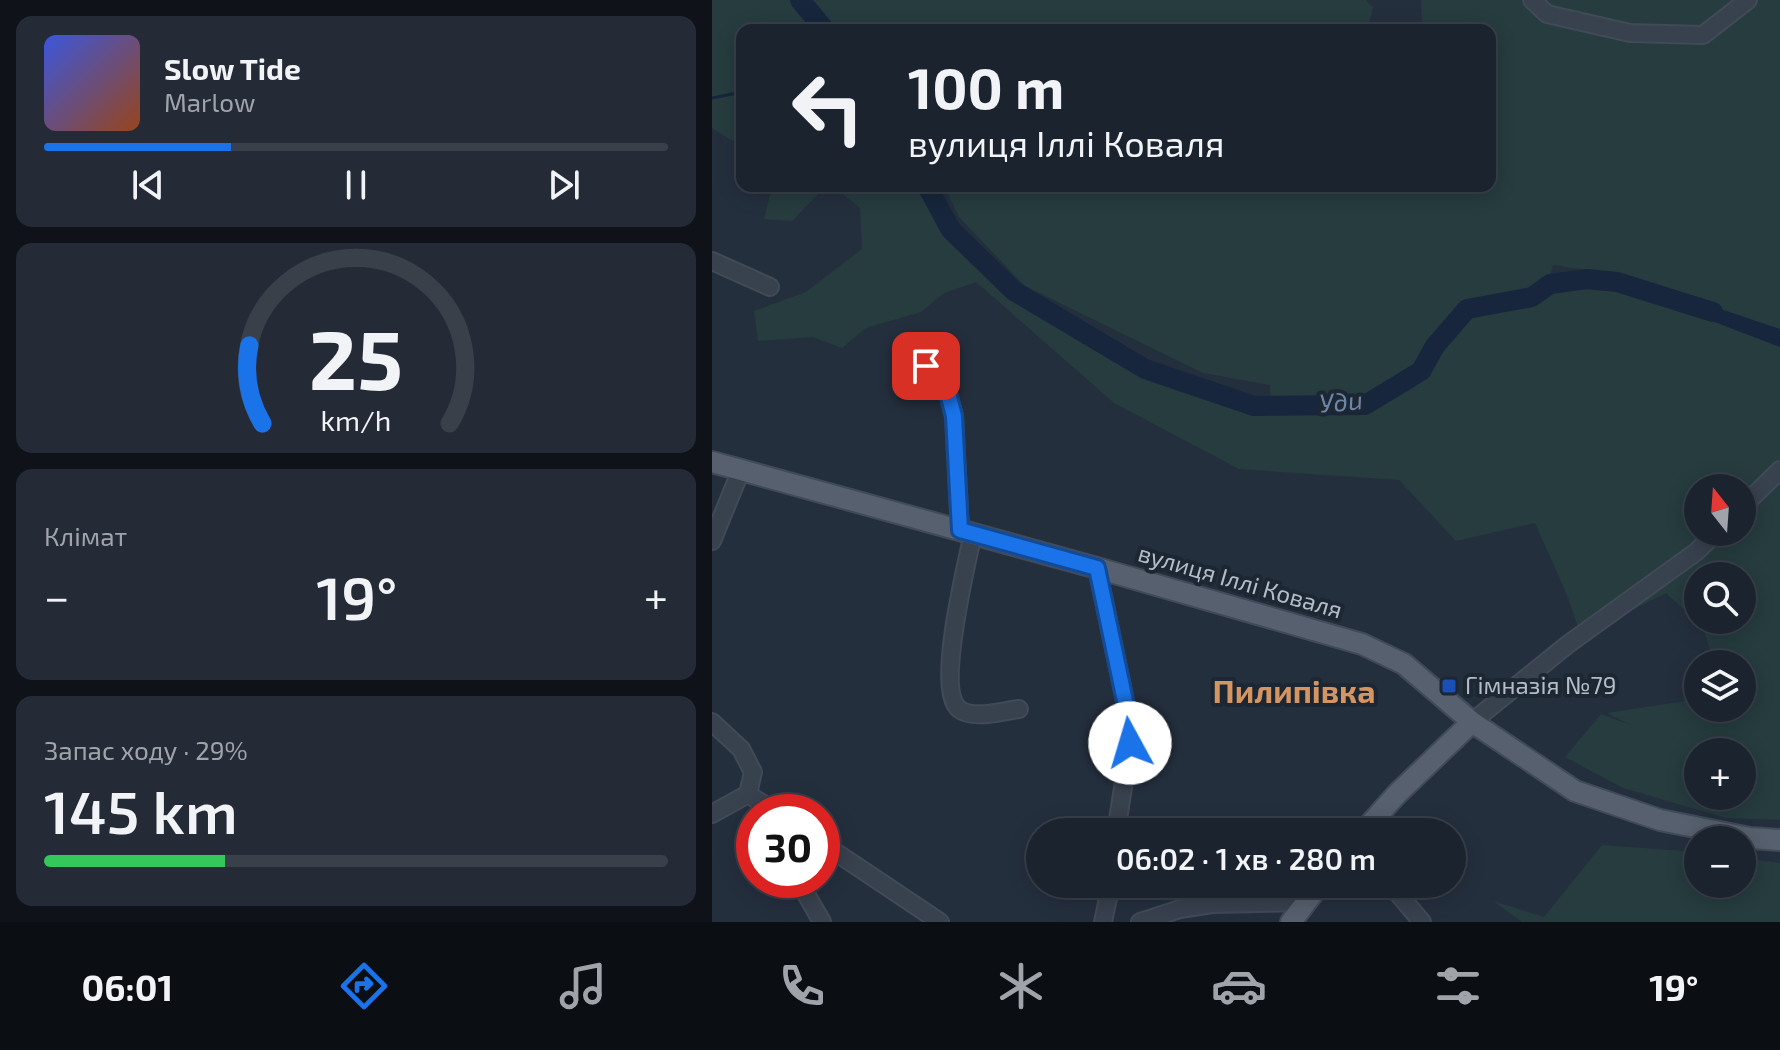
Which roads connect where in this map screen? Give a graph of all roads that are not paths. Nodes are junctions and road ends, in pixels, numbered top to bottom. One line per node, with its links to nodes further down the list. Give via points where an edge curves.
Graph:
1 (1532, 0): 2 (street, via 1547,14 1630,33 1703,35)
2 (1748, 0)
3 (712, 261): 4 (street)
4 (770, 287)
5 (908, 353): 10 (street, via 944,379 954,416)
6 (712, 462): 7 (main road, вулиця Іллі Коваля)
7 (741, 470): 10 (main road, вулиця Іллі Коваля); 11 (street)
8 (1780, 470): 9 (street)
9 (1756, 493)
10 (966, 531): 13 (main road, вулиця Іллі Коваля); 14 (street, via 950,695 957,708 970,714)
11 (712, 541)
12 (1702, 546): 16 (street)
13 (1097, 568): 16 (main road, вулиця Іллі Коваля, via 1362,644 1404,664); 20 (street, via 1129,720)
14 (1019, 709)
15 (712, 722): 17 (street, via 741,749 753,772)
16 (1472, 722): 21 (main road); 22 (main road, вулиця Іллі Коваля, via 1575,791 1660,820)
17 (748, 794)
18 (736, 801): 19 (street)
19 (712, 814)
20 (1118, 818)
21 (1376, 818)
22 (1780, 840)
23 (840, 855): 30 (street)
24 (808, 898): 29 (street)
25 (1108, 898): 31 (street)
26 (1309, 898): 28 (main road)
27 (1402, 898): 34 (street)
28 (1306, 902): 32 (street, via 1212,904); 33 (main road)
29 (822, 922)
30 (940, 922)
31 (1103, 922)
32 (1140, 922)
33 (1291, 922)
34 (1422, 922)

